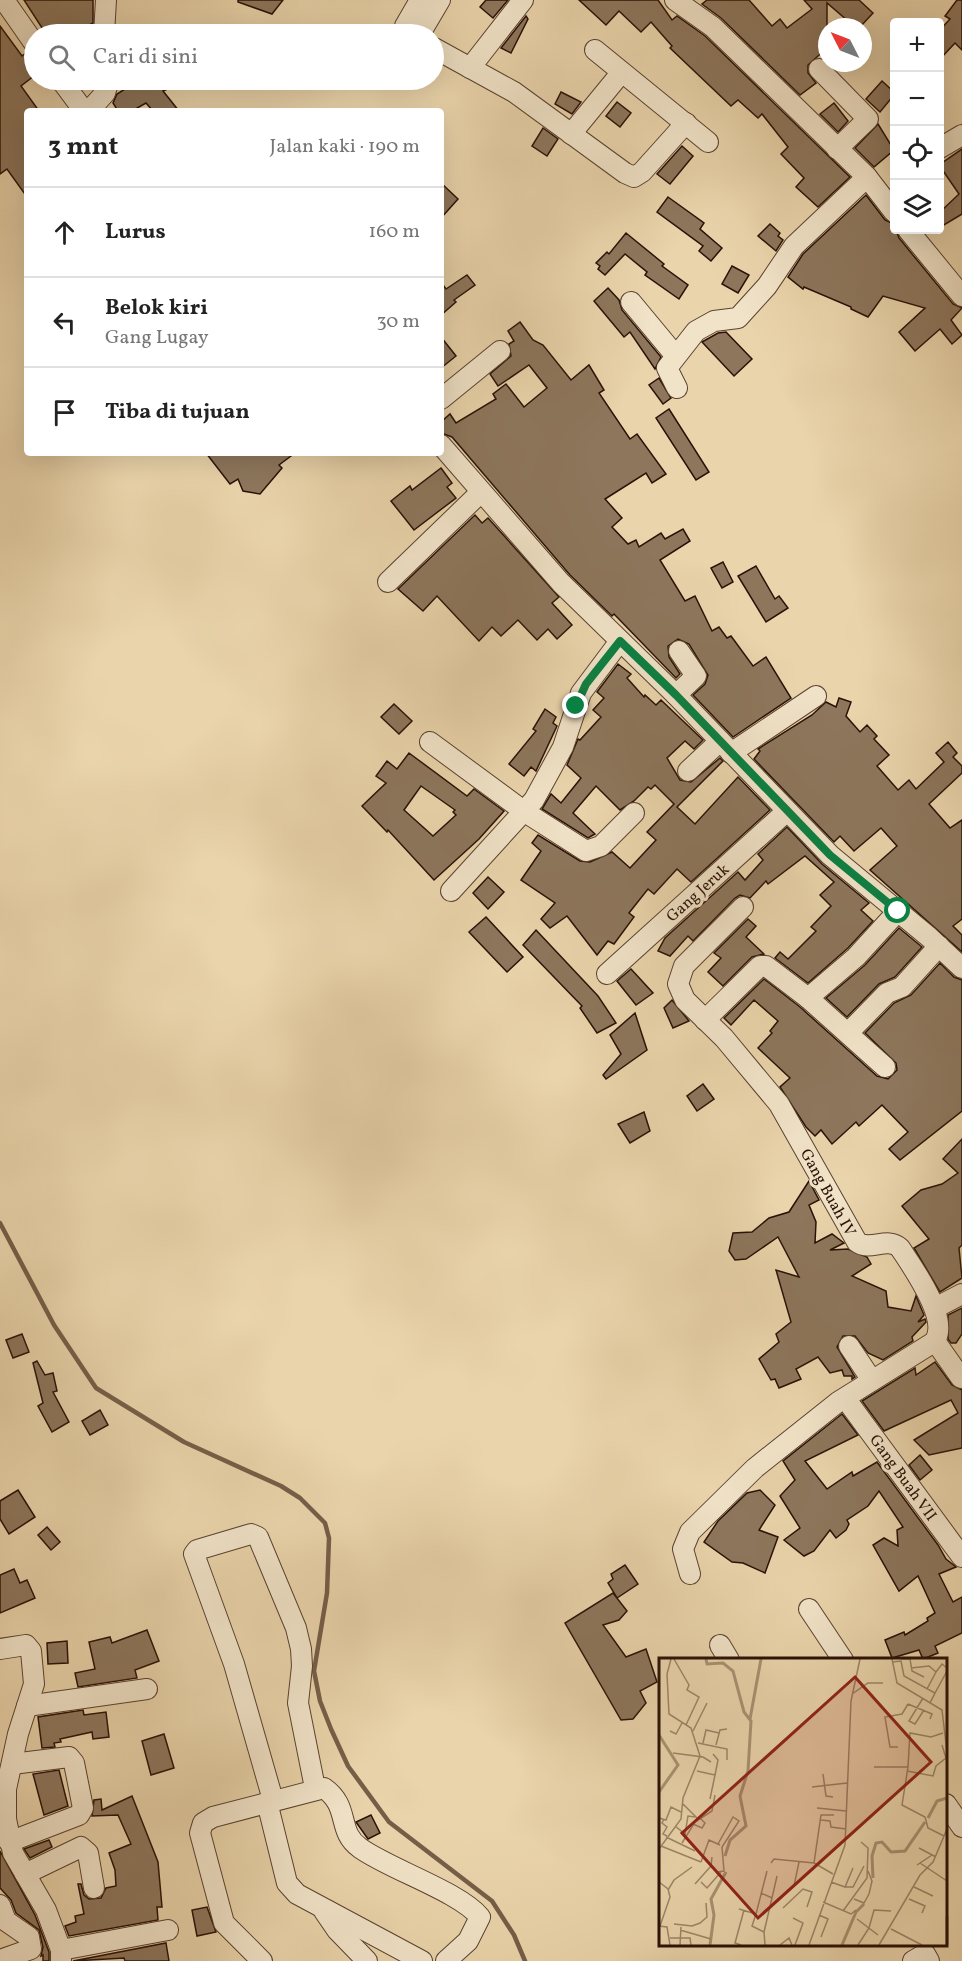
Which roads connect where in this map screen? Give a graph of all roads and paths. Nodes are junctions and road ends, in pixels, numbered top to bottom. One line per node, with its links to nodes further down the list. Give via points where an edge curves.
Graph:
1 (4, 0): 10 (street)
2 (106, 0): 7 (street)
3 (420, 0): 8 (street)
4 (440, 0): 9 (street)
5 (523, 0): 13 (street)
6 (675, 0): 25 (street, via 713,27)
7 (105, 24)
8 (406, 24)
9 (426, 24)
10 (24, 29)
11 (595, 50): 15 (street)
12 (444, 54): 13 (street)
13 (470, 68): 21 (street, via 514,92)
14 (822, 72): 25 (street, via 867,119)
15 (621, 73): 20 (street); 21 (street)
16 (69, 90): 18 (street)
17 (106, 90): 19 (street)
18 (84, 108)
19 (90, 108)
20 (686, 123): 21 (street, via 634,177); 23 (street)
21 (571, 134)
22 (962, 135): 24 (street)
23 (708, 142)
24 (944, 145)
25 (837, 148): 26 (street)
26 (867, 177): 27 (street); 32 (street, via 794,246 738,318 707,323)
27 (890, 198)
28 (911, 234): 29 (street)
29 (962, 296)
30 (631, 302): 32 (street)
31 (500, 351): 34 (street)
32 (675, 355): 33 (street, via 667,370)
33 (677, 388)
34 (444, 397)
35 (444, 449): 36 (street)
36 (480, 493): 37 (street); 38 (street, via 561,583)
37 (388, 582)
38 (620, 641): 40 (street); 46 (street, via 581,693 563,747)
39 (679, 651): 40 (street, via 696,676)
40 (676, 695): 43 (street)
41 (816, 696): 43 (street)
42 (430, 742): 46 (street)
43 (726, 747): 44 (street); 45 (street)
44 (688, 771)
45 (787, 810): 50 (street, via 830,855); 53 (street, Gang Jeruk)
46 (525, 812): 47 (street, via 590,851 601,846); 48 (street)
47 (634, 813)
48 (451, 891)
49 (743, 907): 55 (street, via 684,966 679,977 678,988 685,1000)
50 (898, 911): 51 (street); 54 (street, via 856,957)
51 (939, 946): 52 (street); 56 (street, via 902,987 887,993)
52 (962, 968)
53 (607, 974)
54 (808, 998): 55 (street, via 766,966 760,966); 56 (street)
55 (705, 1020): 59 (street, Gang Buah IV, via 779,1104 857,1242 865,1246 885,1242 898,1246)
56 (848, 1033): 57 (street)
57 (885, 1067)
58 (962, 1294): 59 (street)
59 (935, 1308): 60 (street)
60 (935, 1341): 62 (street); 63 (street)
61 (849, 1346): 63 (street)
62 (961, 1378)
63 (871, 1379): 64 (street)
64 (845, 1398): 65 (street, Gang Buah VII); 66 (street, via 755,1468 690,1533 683,1549)
65 (962, 1557)
66 (690, 1574)
67 (809, 1610): 69 (street)
68 (0, 1649): 71 (street, via 26,1645 31,1651 33,1684)
69 (842, 1658)
70 (147, 1689): 71 (street)
71 (27, 1706): 72 (street)
72 (12, 1764): 73 (street); 78 (street, via 69,1757 75,1763 83,1808 79,1815)
73 (3, 1788): 78 (street)
74 (315, 1788): 75 (street); 75 (street, via 298,1703 302,1666 296,1628 258,1537 251,1534 194,1554 234,1664); 84 (street, via 324,1788 335,1796 347,1834 360,1848 477,1914 479,1922)
75 (270, 1801): 82 (street, via 287,1882 297,1894); 87 (street, via 213,1817 203,1823 200,1833 224,1923)
76 (947, 1807): 77 (street)
77 (962, 1827)
78 (9, 1842): 79 (street)
79 (25, 1874): 80 (street, via 81,1847 88,1853); 85 (street, via 46,1911)
80 (94, 1888)
81 (0, 1905): 86 (street, via 6,1921 29,1937 31,1949)
82 (323, 1909): 88 (street, via 337,1930); 89 (street)
83 (168, 1930): 85 (street)
84 (468, 1941): 90 (street); 91 (street)
85 (61, 1956)
86 (0, 1960)
87 (261, 1960)
88 (368, 1961)
89 (422, 1961)
90 (446, 1961)
91 (470, 1961)

